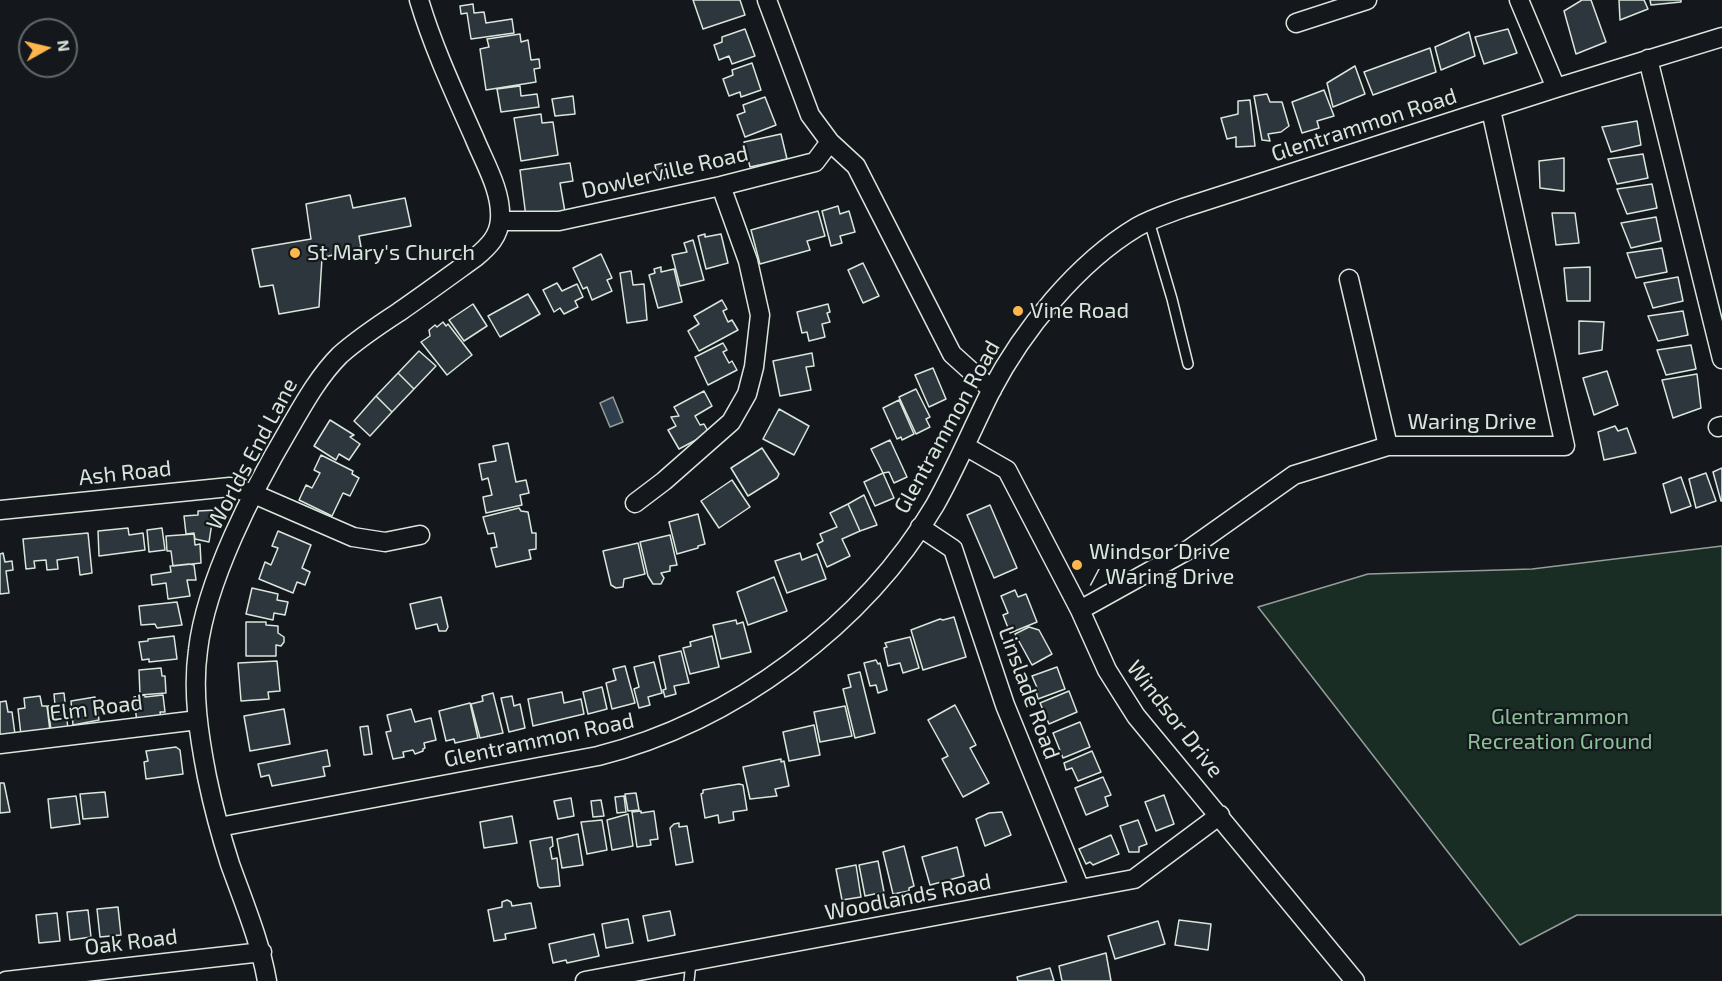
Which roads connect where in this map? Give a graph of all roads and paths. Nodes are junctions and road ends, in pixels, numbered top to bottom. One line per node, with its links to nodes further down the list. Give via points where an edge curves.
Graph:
1 (418, 0): 12 (street, via 494,184)
2 (767, 0): 10 (street, via 810,116)
3 (1367, 0): 5 (street)
4 (1519, 0): 8 (street)
5 (1296, 23)
6 (1722, 37): 7 (street, Glentrammon Road)
7 (1648, 59): 8 (street, Glentrammon Road); 15 (street)
8 (1556, 88): 9 (street, Glentrammon Road)
9 (1491, 110): 13 (street, Glentrammon Road); 19 (street, Waring Drive, via 1564,446)
10 (830, 142): 11 (street, Dowlerville Road, via 815,162); 17 (street, via 856,166 952,354)
11 (721, 186): 12 (street, Dowlerville Road, via 559,220); 21 (street, via 748,261 760,315 747,394 731,422)
12 (500, 221): 20 (street, Worlds End Lane, via 485,249 370,331 331,365 297,416)
13 (1149, 221): 16 (lane); 17 (street, Glentrammon Road, via 1126,234 1053,300)
14 (1349, 279): 19 (street)
15 (1722, 359)
16 (1188, 363)
17 (992, 390): 18 (street, Glentrammon Road)
18 (965, 446): 23 (street, Glentrammon Road); 25 (street, Windsor Drive, via 1007,470)
19 (1388, 446): 25 (street, Waring Drive, via 1294,475 1188,550)
20 (254, 494): 22 (street, Ash Road, via 230,487); 24 (street, Ash Road, via 353,537 385,542); 26 (street, Worlds End Lane, via 214,585 200,635 196,676)
21 (635, 503)
22 (0, 510)
23 (920, 527): 29 (street, Glentrammon Road, via 863,599 803,651 732,701 663,735 598,756); 30 (street, Linslade Road, via 953,549 1005,705)
24 (420, 535)
25 (1080, 609): 28 (street, Windsor Drive, via 1107,670 1137,716)
26 (198, 720): 27 (street, Elm Road); 29 (street, Worlds End Lane)
27 (0, 744)
28 (1220, 815): 30 (street, Woodlands Road, via 1134,879); 37 (street, Windsor Drive)
29 (219, 827): 31 (street, Worlds End Lane)
30 (1080, 889): 32 (street, Woodlands Road)
31 (262, 951): 33 (street, Oak Road); 34 (street, Worlds End Lane)
32 (691, 962): 35 (street, Woodlands Road); 36 (lane)
33 (6, 981)
34 (267, 981)
35 (585, 981)
36 (689, 981)
37 (1355, 981)

